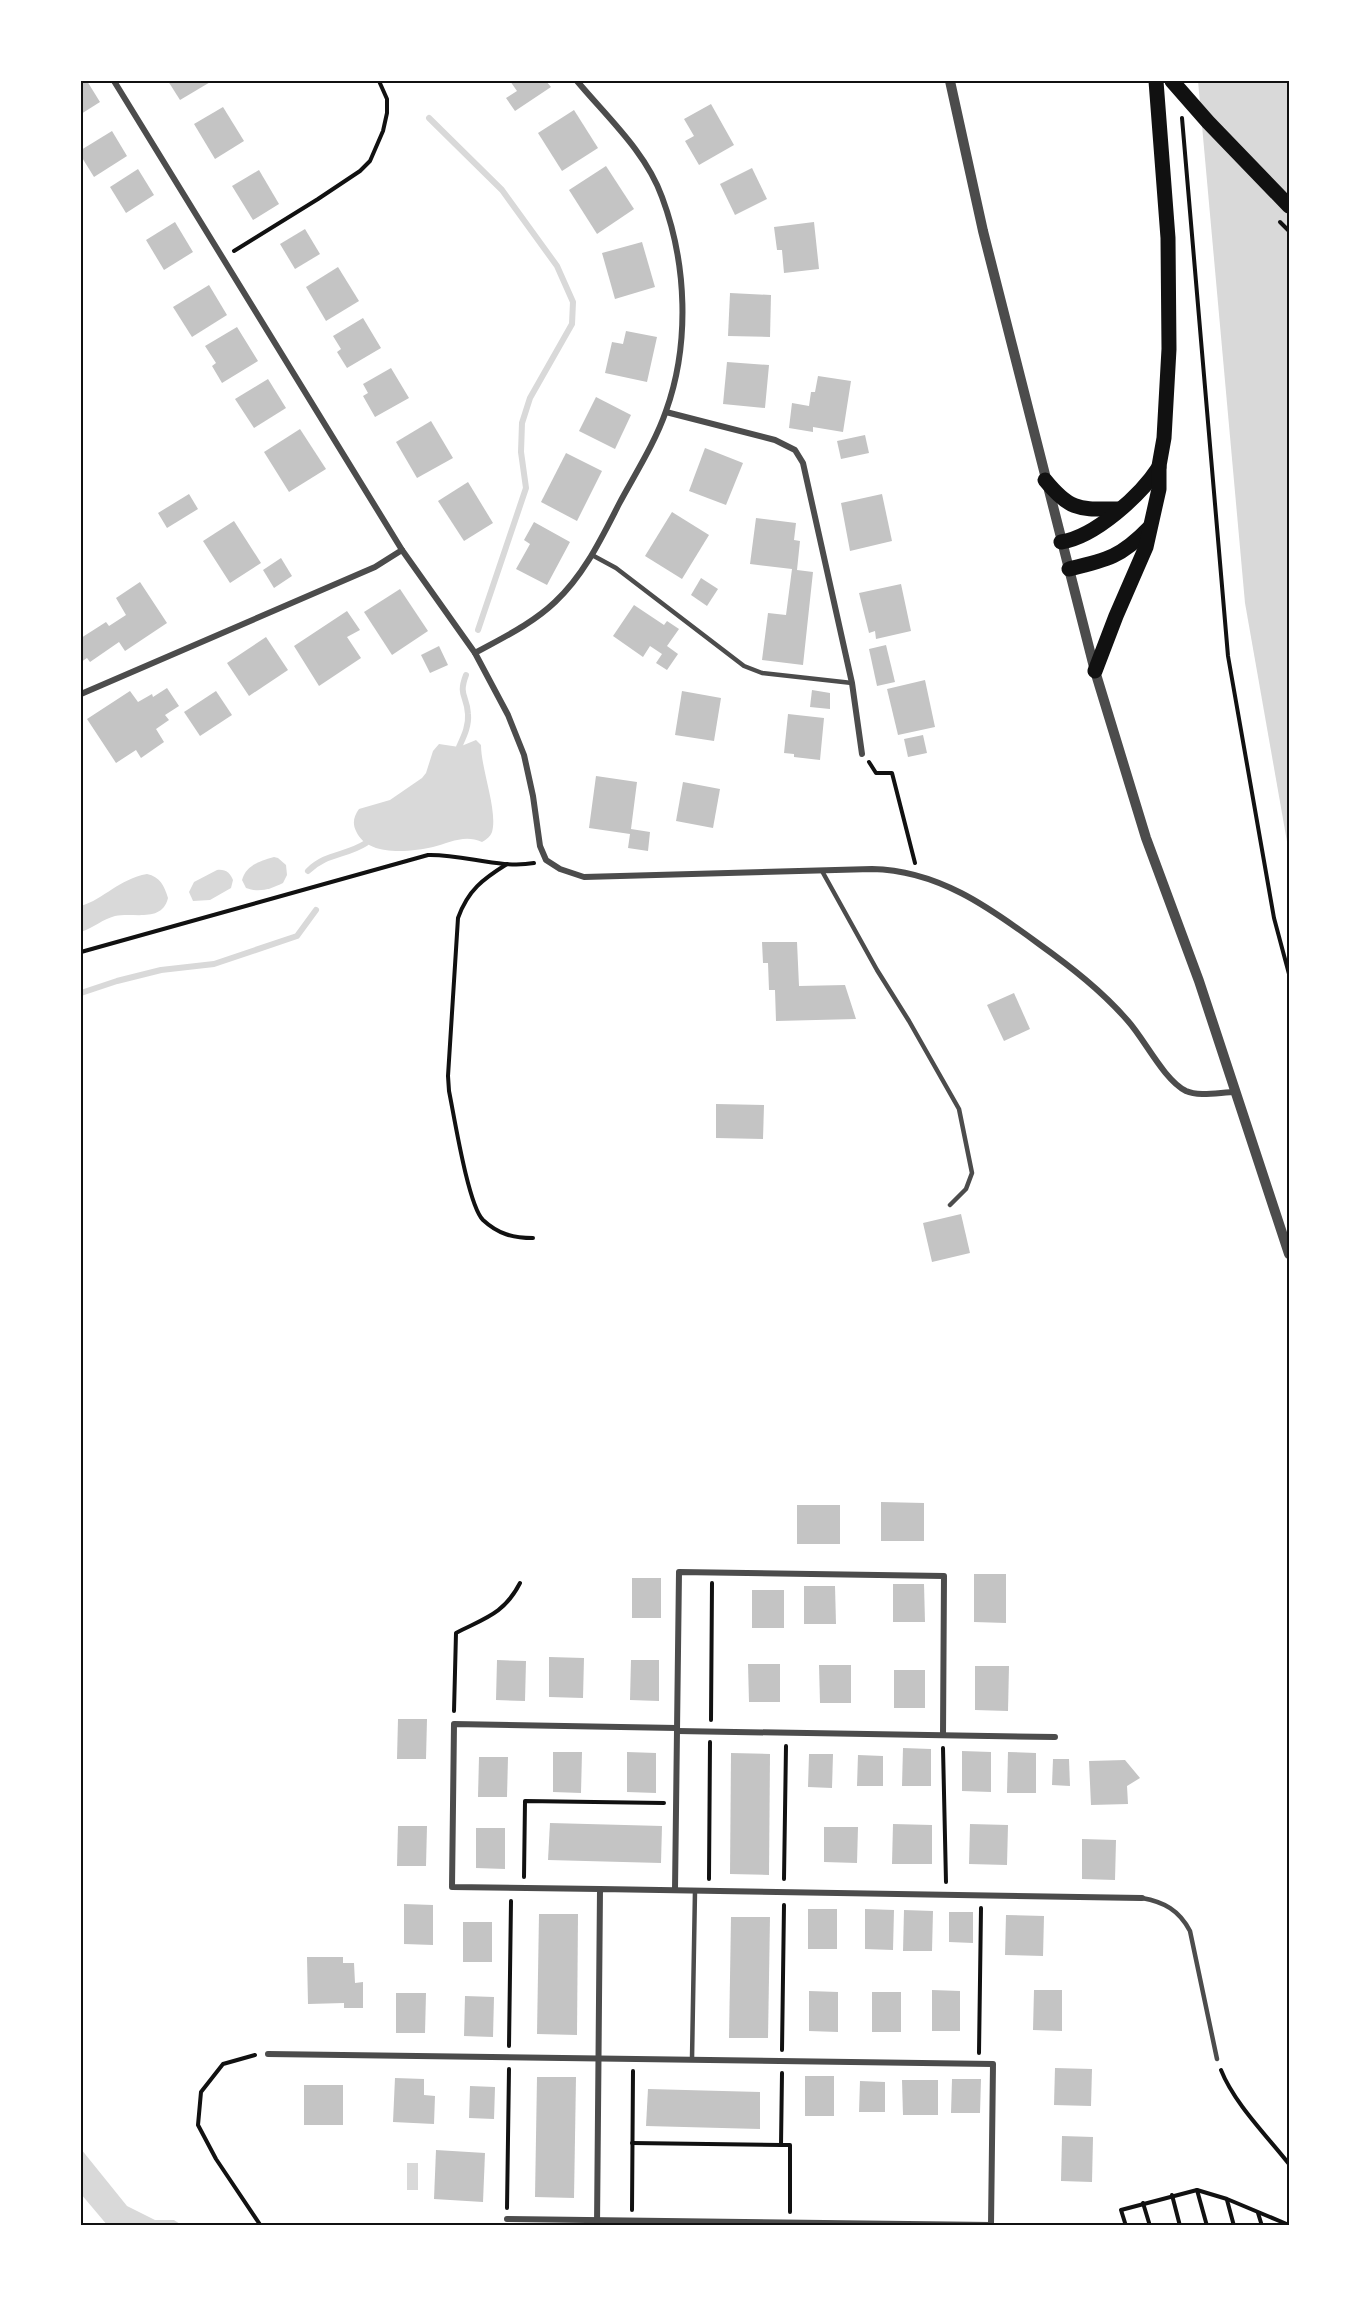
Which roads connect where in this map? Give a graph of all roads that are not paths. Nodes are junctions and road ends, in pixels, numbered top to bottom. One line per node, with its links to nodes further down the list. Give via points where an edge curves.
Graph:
1 (114, 81): 13 (street)
2 (577, 81): 7 (street, via 648,167 663,198 682,290 676,380)
3 (950, 81): 9 (street, via 983,231)
4 (1156, 81): 8 (main road, via 1168,238 1169,338)
5 (1172, 81): 6 (main road)
6 (1289, 206)
7 (666, 412): 14 (street); 18 (street, via 795,450 803,463)
8 (1159, 466): 10 (main road, via 1138,495); 11 (main road, via 1159,489)
9 (1046, 480): 10 (main road, via 1060,498 1074,507); 12 (street)
10 (1118, 509): 12 (main road, via 1094,530)
11 (1151, 526): 15 (main road, via 1117,556); 17 (main road, via 1146,548)
12 (1061, 542): 15 (street)
13 (402, 550): 16 (street); 19 (street, via 375,567)
14 (592, 555): 16 (street, via 568,588 539,616); 18 (lane, via 616,568 744,666 762,673)
15 (1069, 569): 17 (street)
16 (475, 653): 21 (street, via 524,755 540,846 546,860 560,869 584,877)
17 (1095, 671): 22 (street, via 1146,838)
18 (852, 683): 20 (street)
19 (81, 694)
20 (862, 754)
21 (822, 871): 22 (street, via 890,870 967,895 1076,970 1115,1006 1177,1085 1187,1092); 23 (lane, via 958,1108 972,1173 966,1189)
22 (1236, 1092): 24 (street)
23 (950, 1205)
24 (1289, 1254)
25 (677, 1730): 26 (street); 26 (street, via 679,1572 944,1576); 28 (street, via 454,1724 452,1887); 29 (street)
26 (943, 1736): 27 (street)
27 (1056, 1737)
28 (600, 1889): 29 (street); 33 (street)
29 (675, 1890): 30 (street)
30 (694, 1891): 31 (street); 34 (lane)
31 (1142, 1898): 35 (lane, via 1169,1905 1190,1931)
32 (268, 2054): 33 (street)
33 (598, 2058): 34 (street); 37 (street)
34 (692, 2059): 37 (street, via 993,2064 991,2225 632,2220)
35 (1217, 2059)
36 (507, 2219): 37 (street)
37 (597, 2223)

